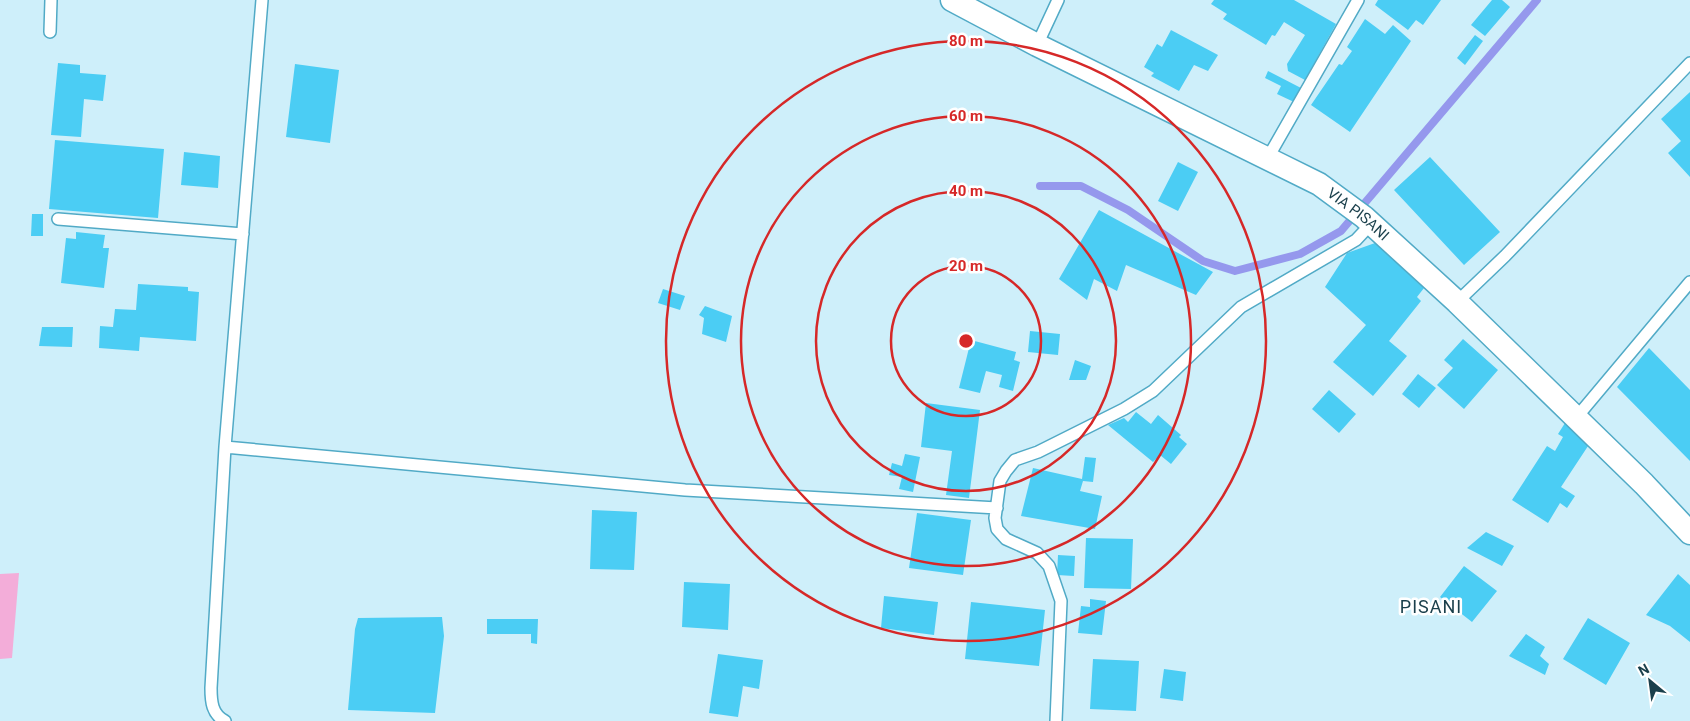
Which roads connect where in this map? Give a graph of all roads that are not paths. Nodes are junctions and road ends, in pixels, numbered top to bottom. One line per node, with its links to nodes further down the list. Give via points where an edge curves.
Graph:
1 (51, 0): 6 (lane)
2 (262, 0): 12 (lane)
3 (952, 0): 7 (street, VIA PISANI)
4 (1058, 0): 7 (lane)
5 (1358, 0): 9 (lane)
6 (50, 32)
7 (1036, 45): 9 (street, VIA PISANI)
8 (1690, 63): 14 (lane)
9 (1266, 160): 11 (street, VIA PISANI, via 1319,184)
10 (58, 219): 12 (lane)
11 (1367, 220): 14 (street, VIA PISANI); 17 (lane, via 1356,240 1241,307 1153,391 1116,413 1015,460 1000,481)
12 (242, 234): 16 (lane)
13 (1690, 282): 15 (lane)
14 (1457, 302): 15 (street, VIA PISANI)
15 (1576, 418): 18 (street, VIA PISANI)
16 (225, 447): 17 (lane, via 685,490); 19 (lane, via 211,688 212,705 219,718)
17 (996, 508): 20 (lane, via 997,529 1006,539 1037,553 1049,566 1061,601)
18 (1688, 526)
19 (225, 721)
20 (1056, 721)

